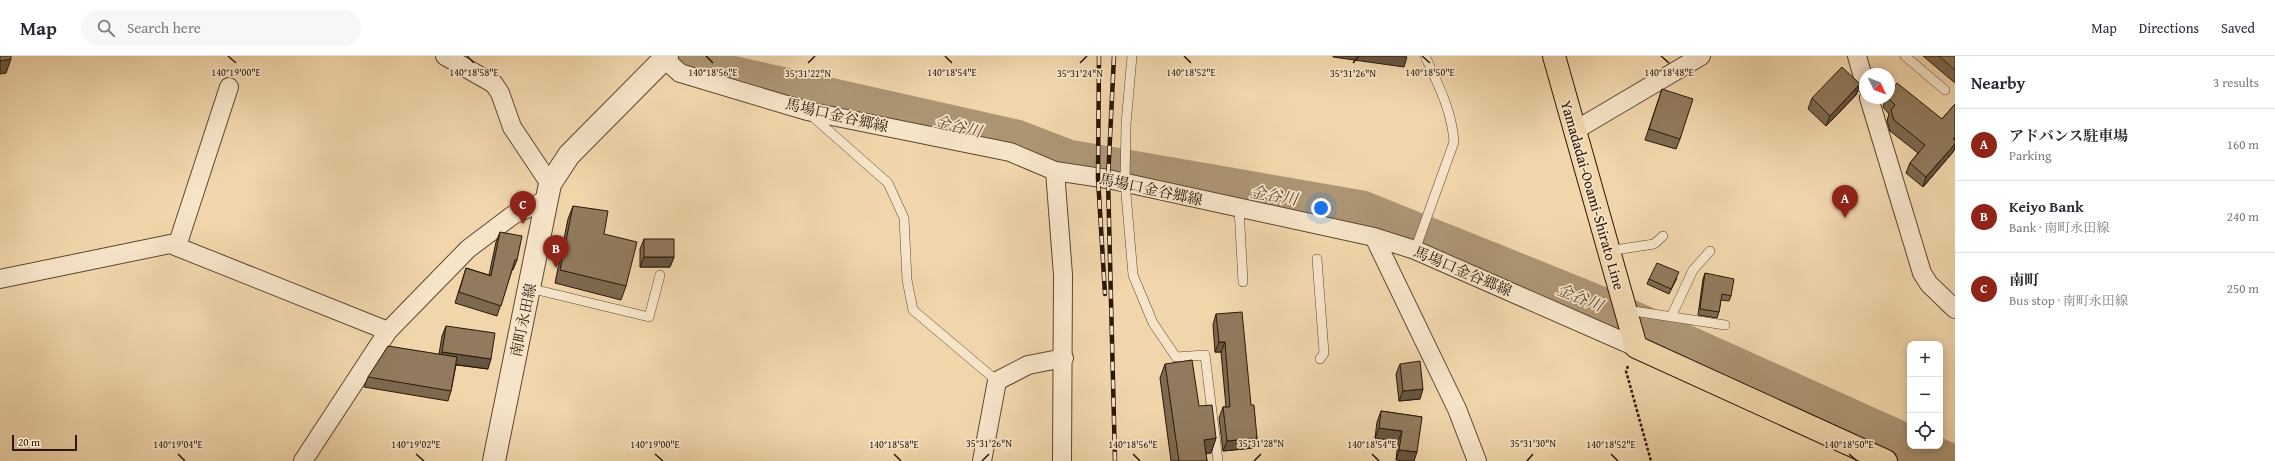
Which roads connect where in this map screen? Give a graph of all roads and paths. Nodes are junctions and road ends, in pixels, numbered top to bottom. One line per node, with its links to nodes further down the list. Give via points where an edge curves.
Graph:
1 (445, 56): 17 (street, via 494,84 500,93 512,127)
2 (1132, 56): 16 (lane)
3 (1426, 56): 22 (lane, via 1448,109 1453,125 1454,142)
4 (1554, 56): 14 (main road, Yamadadai-Ooami-Shirato Line)
5 (1701, 56): 14 (street)
6 (1857, 56): 9 (street)
7 (1905, 56): 11 (lane)
8 (664, 57): 13 (street, 馬場口金谷郷線, via 680,74); 17 (street, 南町永田線, via 569,154)
9 (1860, 68)
10 (230, 87): 21 (street)
11 (1945, 90)
12 (1871, 104): 30 (street, via 1922,273 1929,284)
13 (807, 111): 15 (street, 馬場口金谷郷線, via 1010,152); 38 (lane, via 888,183 904,218 907,280 913,310)
14 (1574, 131): 23 (main road, Yamadadai-Ooami-Shirato Line)
15 (1055, 171): 16 (street, 馬場口金谷郷線); 36 (street, via 1063,275)
16 (1124, 182): 18 (street, 馬場口金谷郷線); 43 (lane, via 1133,275 1153,323 1176,357 1205,355)
17 (548, 192): 29 (street, 南町永田線); 34 (street, via 512,215 468,249)
18 (1239, 208): 20 (street, 馬場口金谷郷線); 28 (lane)
19 (1663, 236): 23 (lane, via 1654,244)
20 (1374, 238): 22 (street, 馬場口金谷郷線); 44 (street, via 1457,409)
21 (177, 246): 27 (street, via 170,244); 34 (street)
22 (1415, 250): 35 (street, 馬場口金谷郷線)
23 (1608, 251): 31 (main road, Yamadadai-Ooami-Shirato Line)
24 (1710, 252): 32 (lane, via 1694,270)
25 (1317, 259): 37 (lane, via 1324,353)
26 (660, 275): 29 (lane, via 649,317)
27 (0, 279)
28 (1243, 282)
29 (529, 288): 40 (street, 南町永田線)
30 (1955, 309)
31 (1625, 310): 32 (lane); 35 (main road, Yamadadai-Ooami-Shirato Line)
32 (1671, 317): 33 (lane)
33 (1725, 325)
34 (388, 331): 39 (street)
35 (1636, 347): 45 (path, via 1626,371); 46 (main road)
36 (1064, 358): 38 (street, via 1028,365); 42 (street)
37 (1320, 359)
38 (997, 381): 41 (street)
39 (303, 461)
40 (494, 461)
41 (982, 461)
42 (1062, 461)
43 (1218, 461)
44 (1477, 461)
45 (1651, 461)
46 (1886, 461)

